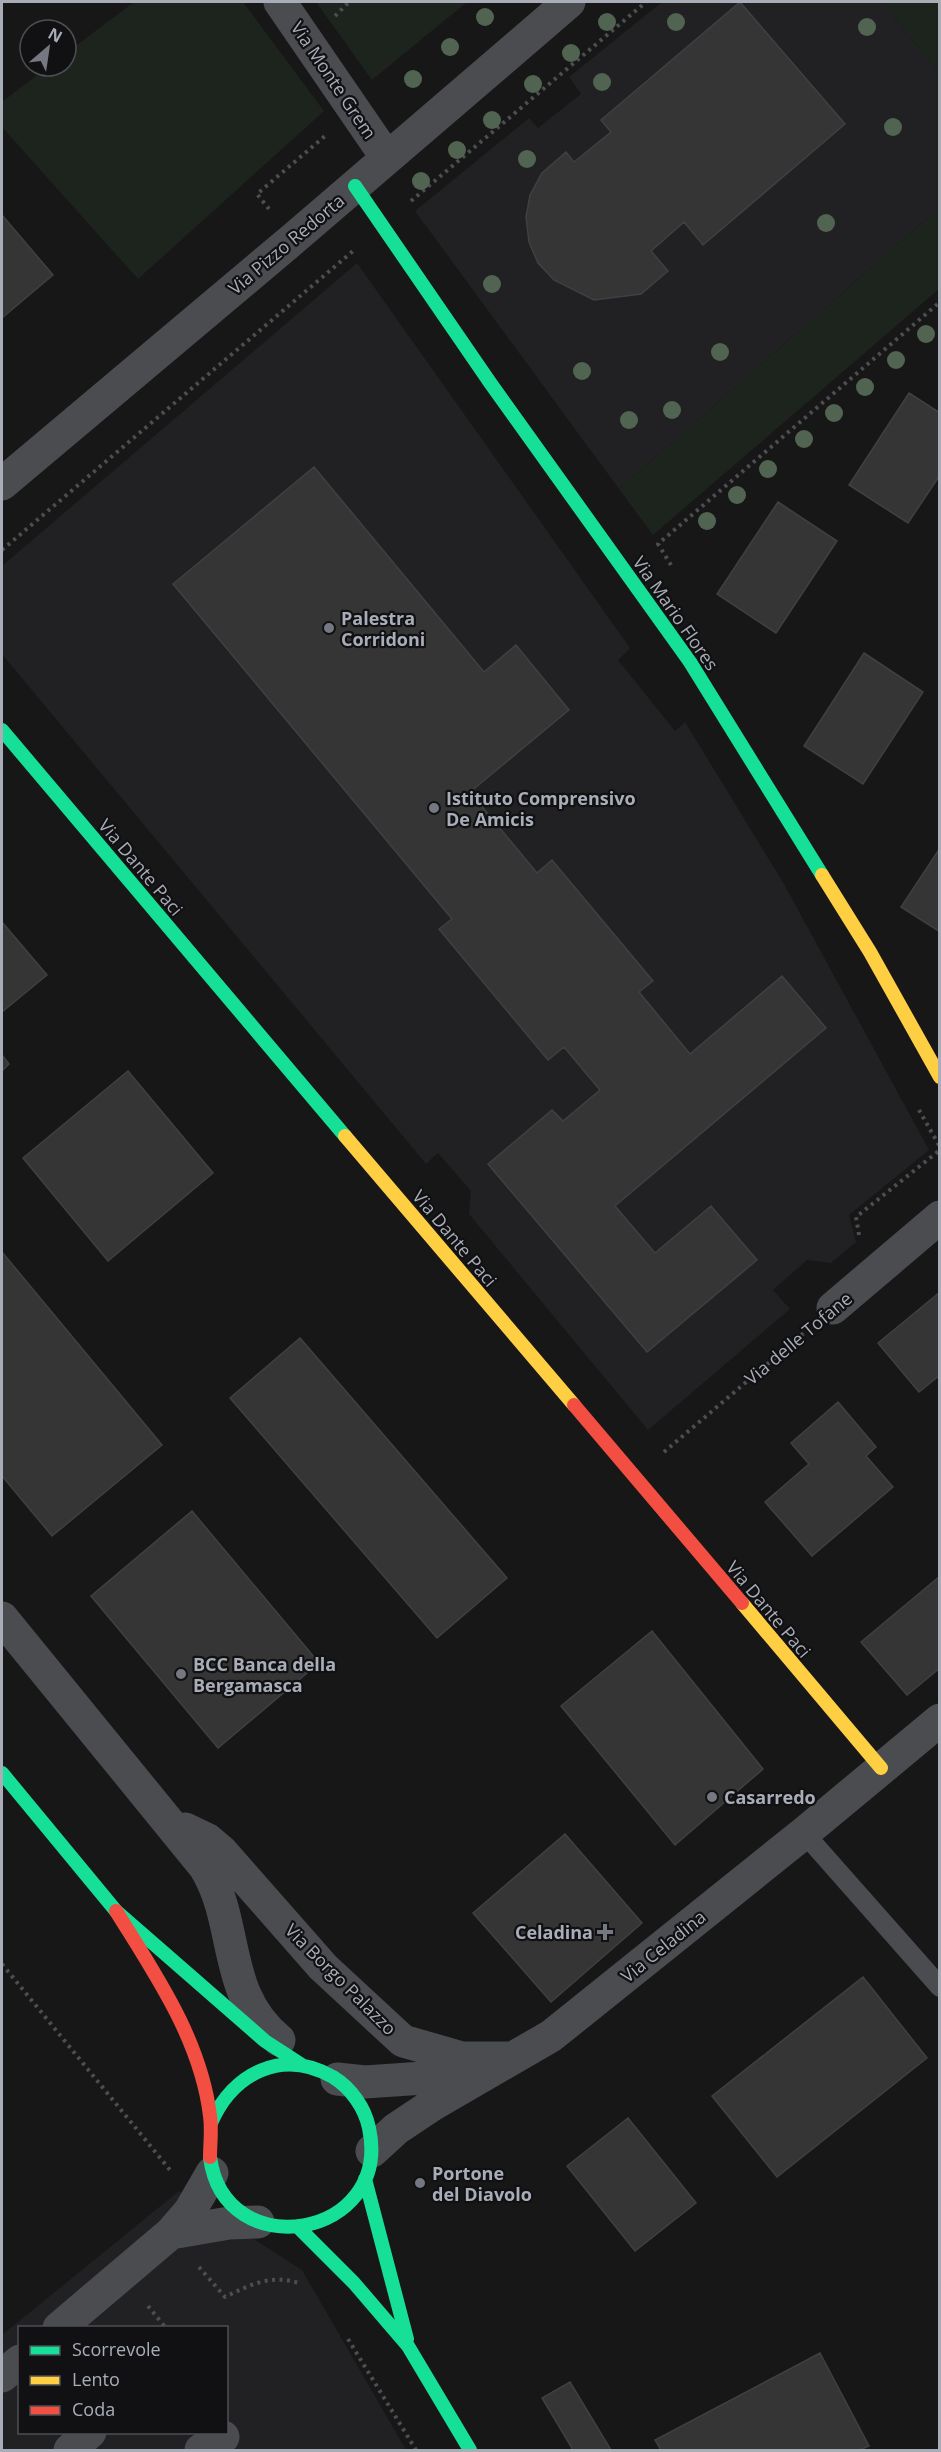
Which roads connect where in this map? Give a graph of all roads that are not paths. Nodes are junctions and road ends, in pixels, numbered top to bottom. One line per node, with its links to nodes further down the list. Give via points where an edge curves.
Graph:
1 (280, 2): 3 (street, Via Monte Grem)
2 (569, 2): 3 (street, Via Pizzo Redorta)
3 (387, 158): 4 (street, Via Pizzo Redorta)
4 (355, 186): 5 (street, Via Pizzo Redorta); 7 (street, Via Mario Flores, via 690,662 870,952)
5 (2, 484)
6 (2, 730): 12 (street, Via Dante Paci)
7 (939, 1077)
8 (939, 1217): 9 (street, Via delle Tofane)
9 (833, 1308)
10 (6, 1629): 14 (street, Via Borgo Palazzo)
11 (939, 1720): 12 (street, Via Celadina)
12 (881, 1768): 15 (street, Via Celadina)
13 (2, 1773): 16 (street, Via Borgo Palazzo)
14 (168, 1820): 18 (street, Via Borgo Palazzo, via 221,1851 323,1966 403,2041); 19 (street, Via Borgo Palazzo, via 218,1888 241,1991 254,2014 271,2034)
15 (804, 1833): 17 (lane); 18 (street, Via Celadina, via 551,2036)
16 (116, 1911): 19 (street, Via Borgo Palazzo, via 265,2041); 20 (street, Via Borgo Palazzo, via 170,2001 197,2064)
17 (939, 1987)
18 (500, 2066): 19 (street, Via Borgo Palazzo, via 365,2082); 21 (street, Via Celadina, via 396,2129)
19 (318, 2071): 20 (street, Via Borgo Palazzo, via 286,2064 247,2076 222,2099); 21 (street, Via Borgo Palazzo, via 351,2092 363,2108 369,2122)
20 (211, 2123): 22 (street, Via Borgo Palazzo, via 208,2151)
21 (369, 2165): 24 (street, Via Borgo Palazzo, via 356,2196 335,2215); 27 (street, Via Borgo Palazzo)
22 (212, 2173): 23 (street, Via Borgo Palazzo, via 236,2208); 25 (street)
23 (258, 2222): 24 (street, Via Borgo Palazzo); 25 (street)
24 (299, 2228): 27 (street, Via Borgo Palazzo, via 354,2283)
25 (171, 2234): 26 (street)
26 (62, 2326)
27 (408, 2346): 32 (street, Via Borgo Palazzo)
28 (18, 2363): 29 (street)
29 (2, 2376)
30 (89, 2434): 31 (street)
31 (70, 2451)
32 (470, 2451)

